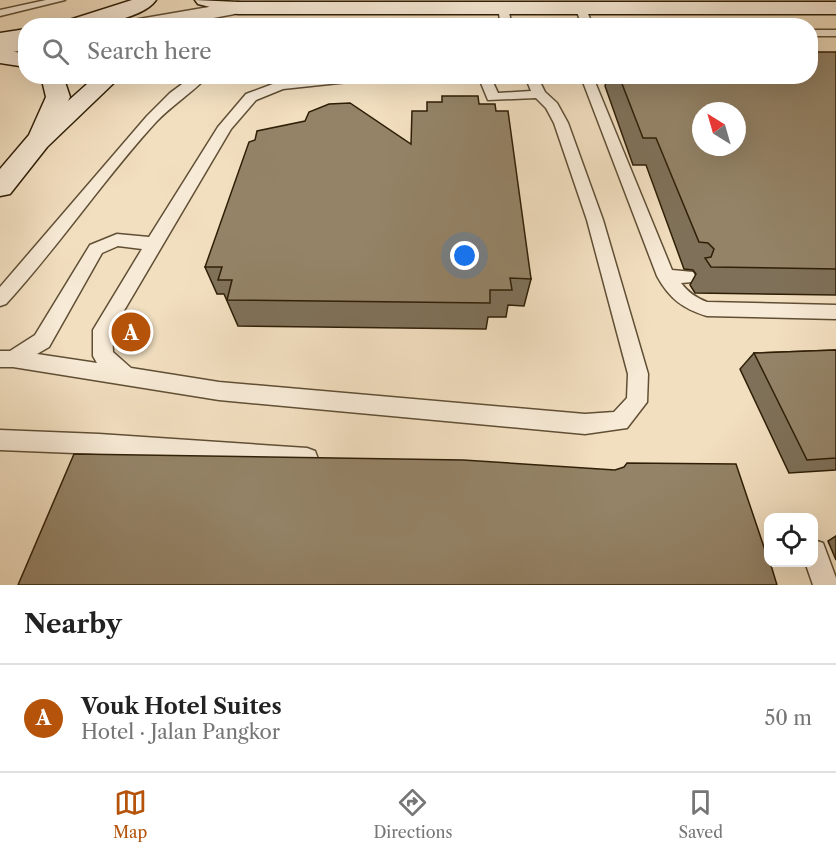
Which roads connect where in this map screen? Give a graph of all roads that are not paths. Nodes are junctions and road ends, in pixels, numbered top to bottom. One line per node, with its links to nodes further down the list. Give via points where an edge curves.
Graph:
1 (60, 0): 8 (lane)
2 (146, 0): 11 (main road)
3 (205, 0): 6 (main road)
4 (556, 4): 9 (main road); 10 (main road)
5 (312, 5): 6 (main road); 9 (main road); 13 (main road)
6 (238, 8): 12 (main road)
7 (836, 8): 10 (main road)
8 (0, 13)
9 (505, 17)
10 (585, 17)
11 (97, 18)
12 (180, 18)
13 (230, 18)
14 (818, 33): 15 (lane)
15 (836, 33)
16 (18, 36): 17 (main road)
17 (0, 39)
18 (18, 45): 19 (main road)
19 (0, 48)
20 (0, 56): 21 (main road)
21 (18, 59)
22 (54, 84): 29 (main road, via 58,97)
23 (101, 84): 29 (main road)
24 (189, 84): 34 (lane, via 151,118)
25 (291, 84): 31 (lane, via 250,97 225,127)
26 (487, 84): 28 (lane, via 493,97)
27 (592, 84): 32 (lane)
28 (535, 85): 37 (lane, via 561,123 595,220 638,374 637,402 619,421 585,424 219,391)
29 (38, 141): 30 (main road)
30 (0, 187)
31 (154, 244): 36 (lane, via 117,240 96,249 42,341); 37 (lane, via 102,330 104,356)
32 (666, 276): 33 (lane); 35 (lane, via 690,305 707,309)
33 (687, 277)
34 (0, 299)
35 (836, 312)
36 (7, 359): 37 (lane)
37 (126, 376)
38 (0, 440): 39 (lane, via 94,454)
39 (324, 460)
40 (818, 565): 41 (lane)
41 (826, 585)

